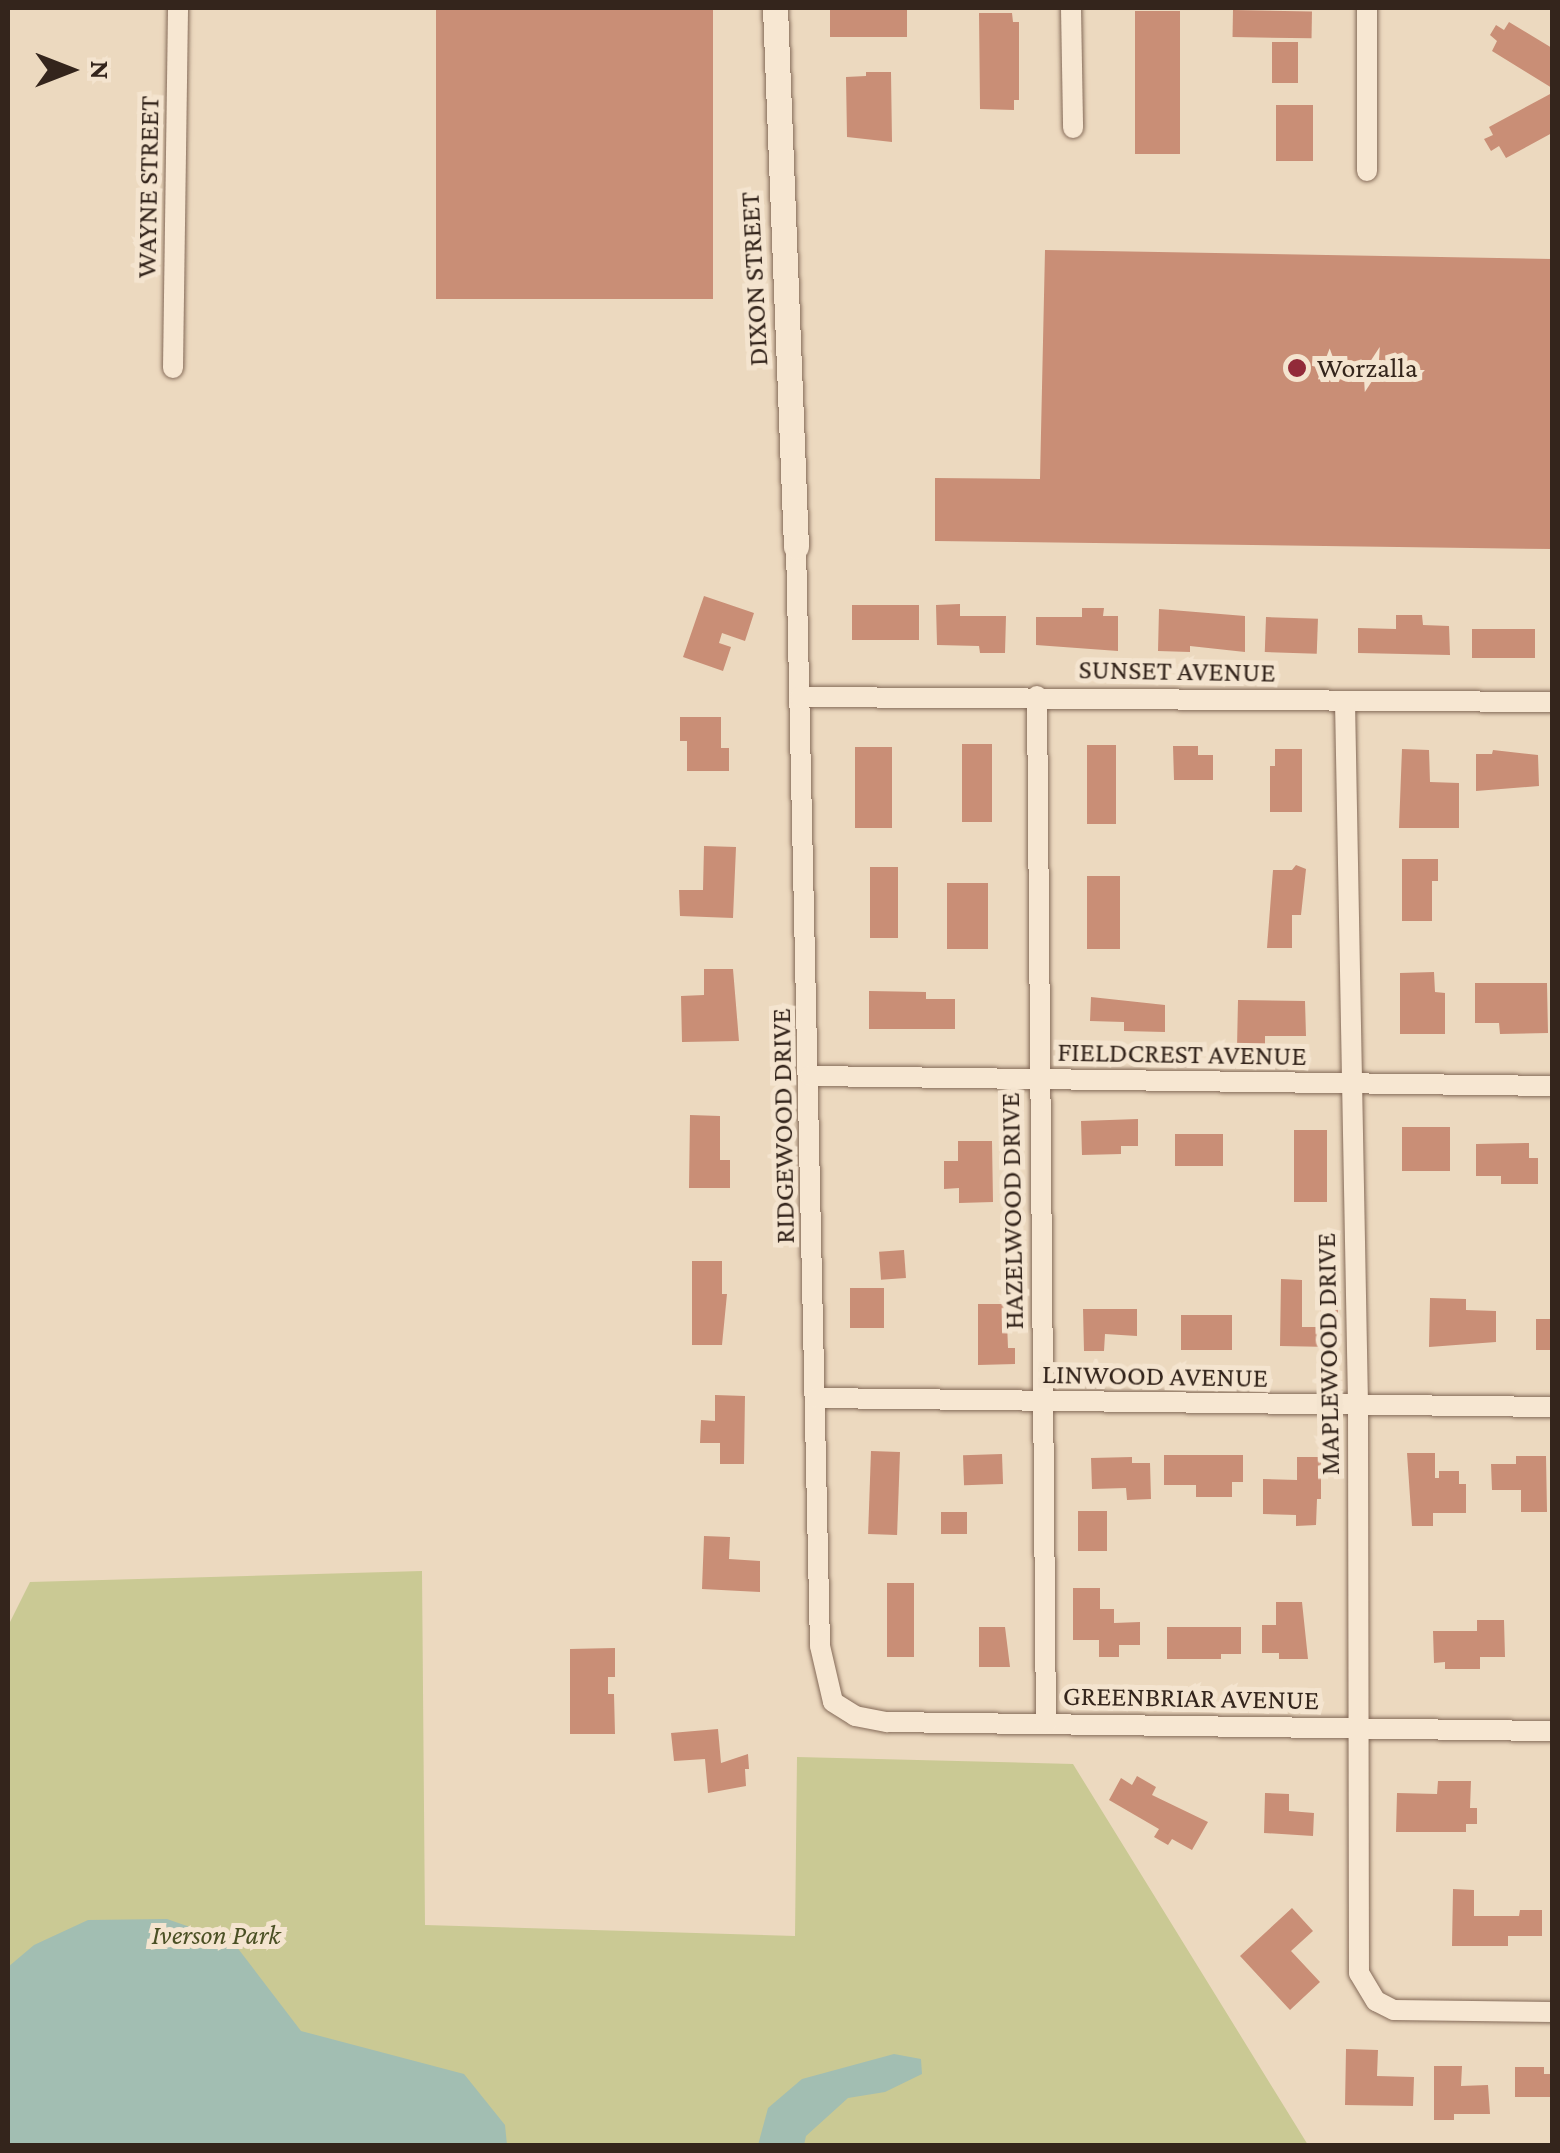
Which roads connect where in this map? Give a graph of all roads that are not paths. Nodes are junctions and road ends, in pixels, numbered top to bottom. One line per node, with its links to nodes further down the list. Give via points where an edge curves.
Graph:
1 (178, 8): 7 (street, WAYNE STREET)
2 (775, 8): 8 (street, DIXON STREET)
3 (1071, 8): 5 (street)
4 (1367, 8): 6 (street)
5 (1073, 128)
6 (1367, 171)
7 (173, 368)
8 (796, 547): 10 (street, RIDGEWOOD DRIVE)
9 (1037, 696): 10 (street, SUNSET AVENUE); 11 (street, SUNSET AVENUE); 14 (street, HAZELWOOD DRIVE)
10 (800, 697): 13 (street, RIDGEWOOD DRIVE)
11 (1345, 702): 12 (street, SUNSET AVENUE); 15 (street, MAPLEWOOD DRIVE)
12 (1552, 702)
13 (810, 1076): 14 (street, FIELDCREST AVENUE); 17 (street, RIDGEWOOD DRIVE)
14 (1037, 1079): 15 (street, FIELDCREST AVENUE); 18 (street, HAZELWOOD DRIVE)
15 (1349, 1084): 16 (street, FIELDCREST AVENUE); 19 (street, MAPLEWOOD DRIVE)
16 (1552, 1086)
17 (817, 1398): 18 (street, LINWOOD AVENUE); 21 (street, RIDGEWOOD DRIVE, via 820,1646)
18 (1044, 1402): 19 (street, LINWOOD AVENUE); 22 (street, HAZELWOOD DRIVE)
19 (1358, 1406): 20 (street, LINWOOD AVENUE); 23 (street, MAPLEWOOD DRIVE)
20 (1552, 1407)
21 (833, 1702): 22 (street, GREENBRIAR AVENUE, via 855,1716 887,1722)
22 (1046, 1724): 23 (street, GREENBRIAR AVENUE)
23 (1361, 1728): 24 (street, GREENBRIAR AVENUE); 25 (street, MAPLEWOOD DRIVE, via 1362,1983 1376,2000 1403,2012)
24 (1552, 1732)
25 (1552, 2012)

